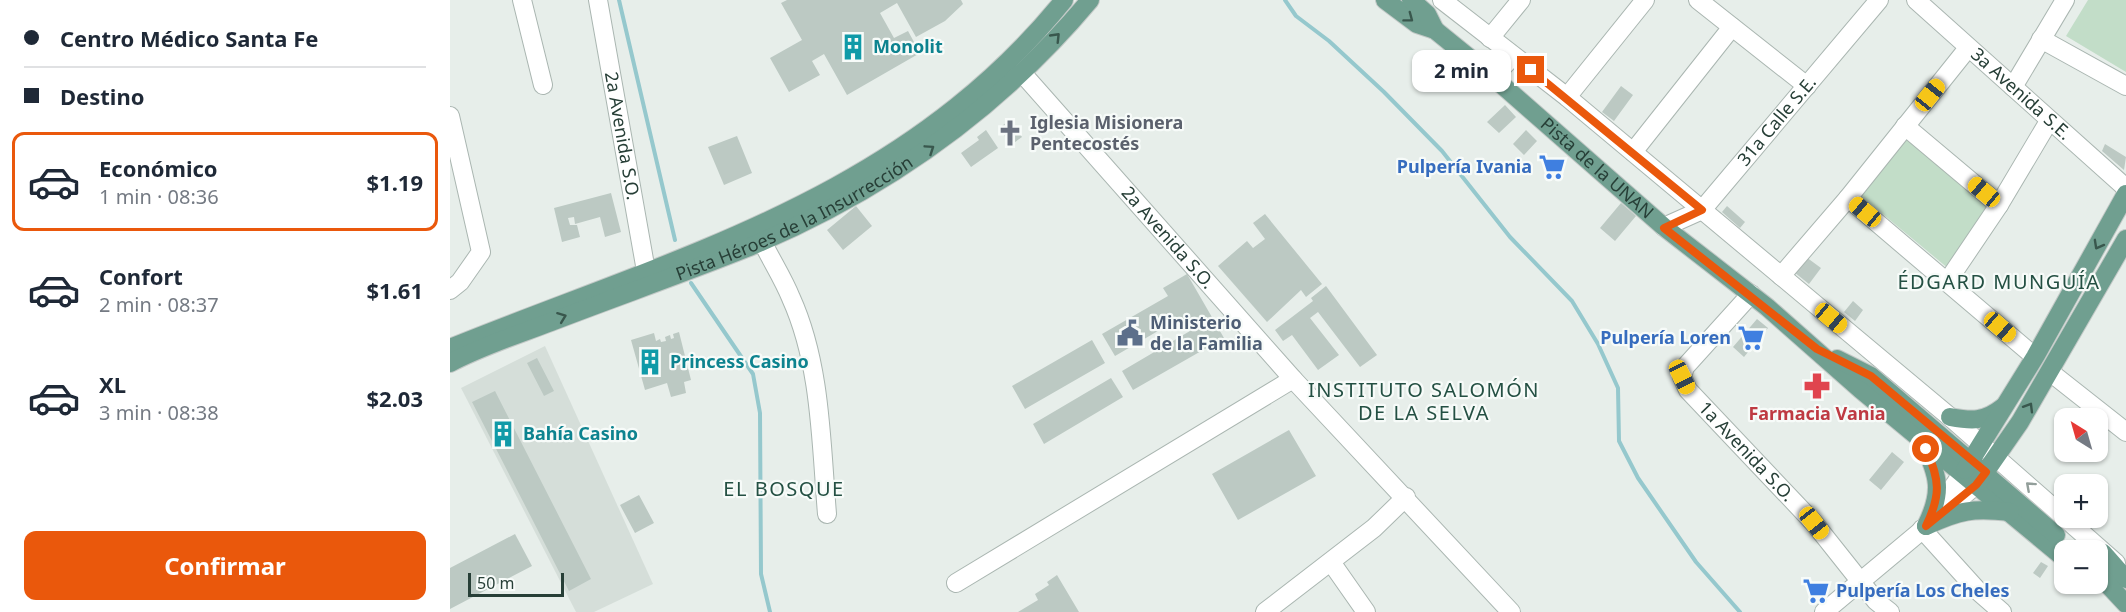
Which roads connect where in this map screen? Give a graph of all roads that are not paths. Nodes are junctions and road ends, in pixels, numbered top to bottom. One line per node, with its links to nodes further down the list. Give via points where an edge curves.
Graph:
1 (522, 0): 22 (street)
2 (598, 0): 39 (street, 2a Avenida S.O.)
3 (1064, 0): 39 (main road, Pista Héroes de la Insurrección, via 1009,61 960,105 891,156 792,212)
4 (1090, 0): 20 (main road, Pista Héroes de la Insurrección, one-way to 4)
5 (1385, 0): 15 (main road, Pista de la UNAN, one-way to 15, via 1417,24)
6 (1411, 0): 15 (main road, Pista de la UNAN, via 1427,14)
7 (1443, 0): 16 (street)
8 (1521, 0): 16 (street)
9 (1645, 0): 26 (street)
10 (1698, 0): 14 (street)
11 (1879, 0): 23 (street, 31a Calle S.E.)
12 (1916, 0): 18 (street, 3a Avenida S.E.)
13 (2065, 0): 17 (street)
14 (1732, 27): 23 (street); 30 (street)
15 (1435, 30): 21 (main road, Pista de la UNAN)
16 (1490, 38): 19 (street)
17 (2041, 39): 24 (street); 25 (street)
18 (1968, 48): 25 (street, 3a Avenida S.E.); 29 (street)
19 (1514, 56): 21 (street); 26 (street)
20 (1022, 73): 38 (main road, Pista Héroes de la Insurrección, one-way to 20, via 911,162); 49 (street, 2a Avenida S.O.)
21 (1493, 77): 36 (main road, Pista de la UNAN)
22 (543, 86)
23 (1807, 86): 35 (street, 31a Calle S.E.)
24 (2126, 86)
25 (2013, 87): 28 (street, 3a Avenida S.E.)
26 (1567, 96): 30 (street)
27 (450, 116): 42 (street, via 480,252)
28 (2049, 121): 31 (street, 3a Avenida S.E.); 34 (street)
29 (1905, 126): 33 (street); 34 (street)
30 (1633, 152): 35 (street)
31 (2126, 189)
32 (2126, 194): 46 (main road, one-way to 46)
33 (1848, 198): 40 (street); 41 (street)
34 (2000, 205): 41 (street)
35 (1702, 210): 36 (street, 31a Calle S.E.); 40 (street)
36 (1664, 228): 43 (main road, Pista de la UNAN)
37 (2126, 239): 48 (main road)
38 (762, 241): 47 (main road, Pista Héroes de la Insurrección, one-way to 38); 59 (street, via 792,299 810,358 819,407)
39 (646, 271): 44 (main road, Pista Héroes de la Insurrección)
40 (1781, 276): 51 (street)
41 (1947, 282): 46 (street)
42 (450, 290)
43 (1751, 294): 45 (main road, Pista de la UNAN); 70 (street, 1a Avenida S.O., via 1685,367 1682,377 1688,390 1814,523)
44 (450, 348)
45 (1817, 349): 53 (main road, Pista de la UNAN); 55 (main road, Pista de la UNAN, via 1871,376)
46 (2035, 357): 50 (main road)
47 (450, 363)
48 (2050, 372): 52 (street); 54 (main road, one-way to 48)
49 (1293, 379): 56 (street, 2a Avenida S.O.); 71 (street)
50 (2009, 402): 51 (main road, via 1991,417 1977,421); 54 (main road)
51 (1950, 417): 54 (street)
52 (2126, 432)
53 (1920, 436): 55 (main road, Pista de la UNAN); 60 (main road, via 1939,489 1935,508)
54 (1989, 450): 55 (main road); 57 (street, one-way to 54)
55 (1974, 473): 58 (main road, Pista de la UNAN); 60 (street); 62 (main road, Pista de la UNAN)
56 (1406, 497): 67 (street); 78 (street, 2a Avenida S.O.)
57 (2054, 508)
58 (2011, 512): 60 (main road, via 1957,512); 64 (main road, Pista de la UNAN)
59 (826, 514)
60 (1924, 528): 70 (street); 81 (street, via 1979,592)
61 (2076, 528): 63 (street)
62 (2060, 540)
63 (2089, 540)
64 (2054, 549)
65 (2108, 557): 68 (street)
66 (2108, 559): 69 (main road)
67 (1330, 562): 76 (street); 77 (street)
68 (2126, 572)
69 (2126, 579)
70 (1859, 581): 79 (street); 80 (street)
71 (956, 583)
72 (2108, 585): 74 (main road)
73 (2107, 594): 75 (main road)
74 (2126, 604)
75 (2126, 609)
76 (1265, 612)
77 (1366, 612)
78 (1511, 612)
79 (1825, 612)
80 (1890, 612)
81 (2002, 612)

